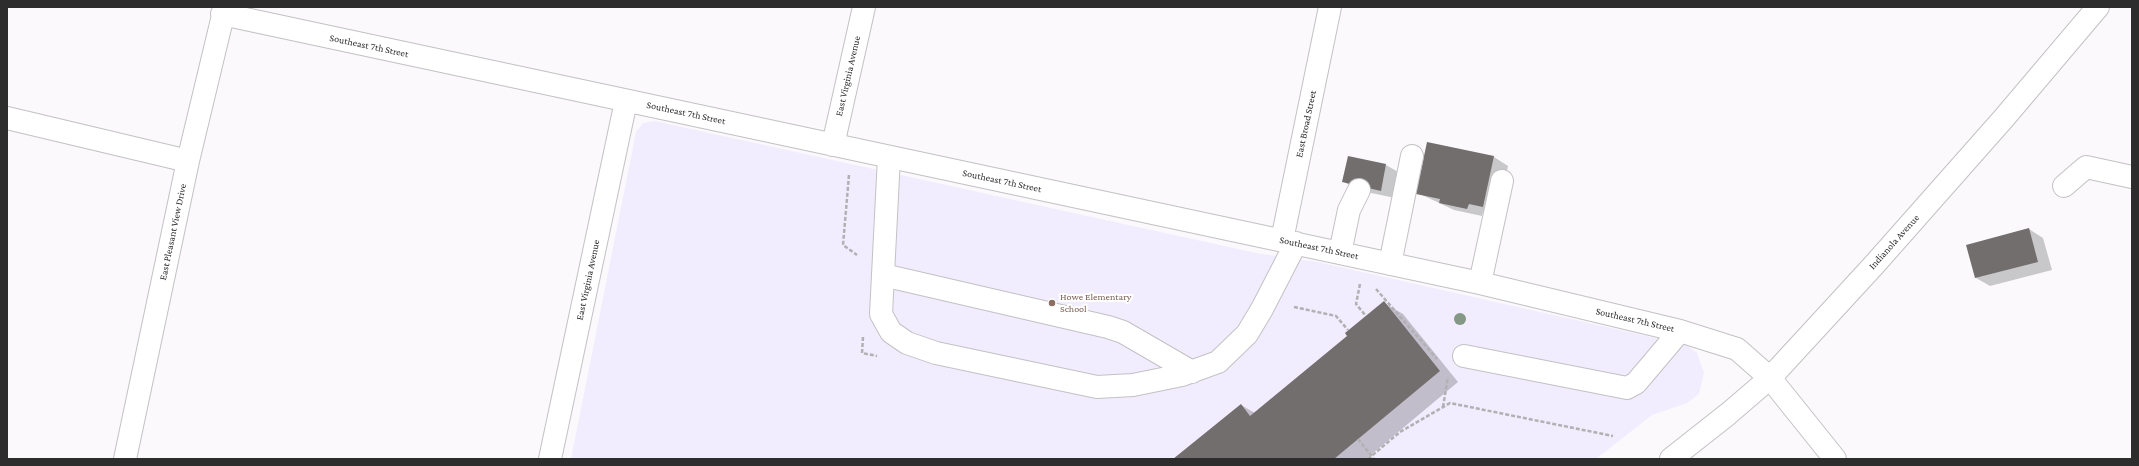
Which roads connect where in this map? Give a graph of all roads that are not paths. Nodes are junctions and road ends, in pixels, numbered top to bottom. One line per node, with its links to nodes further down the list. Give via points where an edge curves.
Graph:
1 (864, 7): 7 (street, East Virginia Avenue)
2 (1330, 7): 15 (street, East Broad Street)
3 (2098, 7): 23 (street, Indianola Avenue, via 1952,176)
4 (224, 11): 5 (street, Southeast 7th Street); 10 (street, East Pleasant View Drive)
5 (626, 100): 7 (street, Southeast 7th Street); 25 (street, East Virginia Avenue)
6 (7, 118): 10 (street)
7 (833, 145): 9 (street, Southeast 7th Street)
8 (1412, 156): 17 (street)
9 (889, 157): 15 (street, Southeast 7th Street); 18 (street, East Broad Street)
10 (188, 161): 24 (street, East Pleasant View Drive)
11 (2132, 177): 13 (street, via 2086,167)
12 (1502, 181): 19 (street)
13 (2064, 186)
14 (1359, 190): 16 (street, via 1349,210)
15 (1289, 242): 16 (street, Southeast 7th Street); 22 (street, East Broad Street, via 1262,310 1247,334 1218,362)
16 (1340, 253): 17 (street, Southeast 7th Street)
17 (1390, 264): 19 (street, Southeast 7th Street)
18 (883, 275): 22 (street, via 1108,327 1123,332); 22 (street, East Broad Street, via 881,314 891,332 907,343 936,353 1097,387 1133,385)
19 (1480, 283): 20 (street, Southeast 7th Street)
20 (1680, 331): 21 (street, via 1636,383 1627,388); 23 (street, Southeast 7th Street, via 1737,349)
21 (1464, 356)
22 (1192, 372)
23 (1770, 378): 26 (street, Indianola Avenue); 27 (street, Southeast 7th Street)
24 (125, 459)
25 (550, 459)
26 (1671, 459)
27 (1835, 459)

